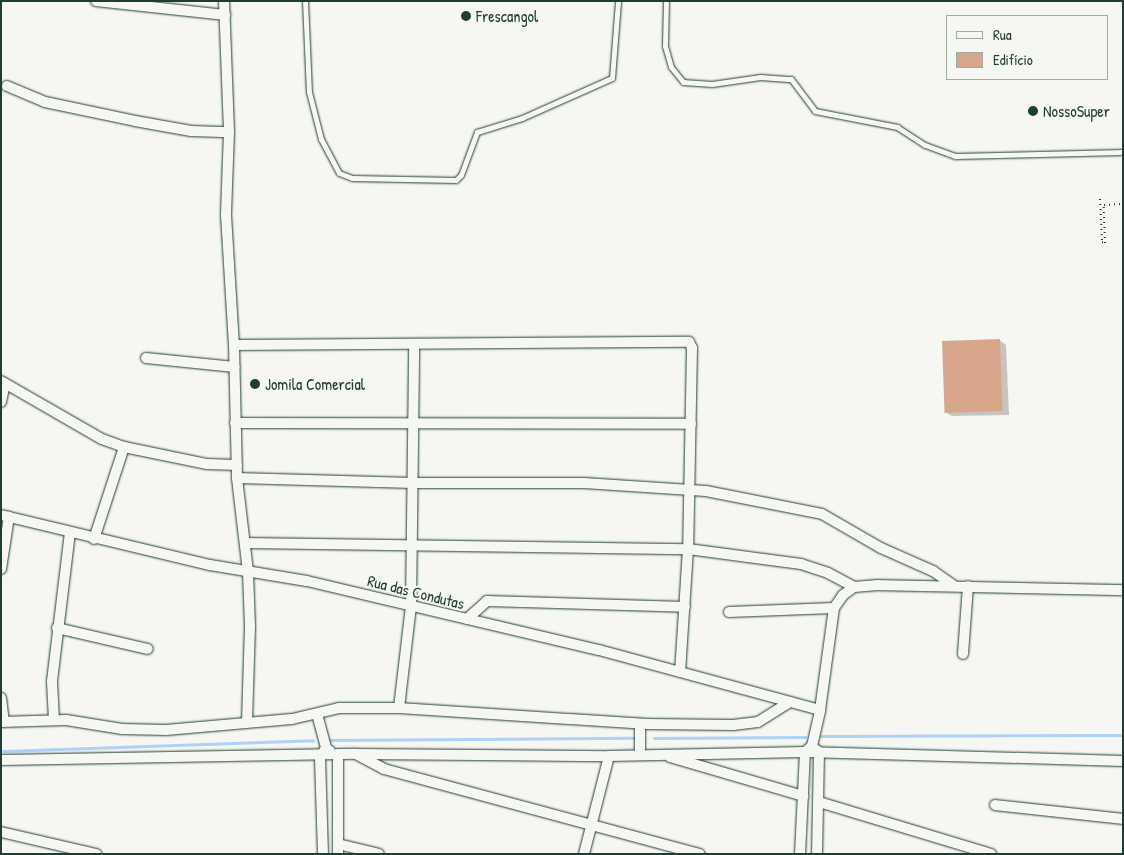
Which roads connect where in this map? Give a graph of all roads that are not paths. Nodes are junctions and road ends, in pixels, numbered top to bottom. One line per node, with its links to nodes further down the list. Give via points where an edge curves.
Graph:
1 (96, 1): 6 (street)
2 (224, 1): 6 (street)
3 (305, 1): 4 (lane, via 309,92 321,138 339,173 352,178 456,180 461,175 477,132 522,118 612,78)
4 (618, 1)
5 (666, 1): 9 (lane, via 665,46 671,67 683,82 712,84 760,77 791,79 815,111 897,127 925,145 956,156)
6 (225, 15): 8 (street)
7 (7, 86): 8 (street, via 45,102 135,121 192,131)
8 (229, 132): 11 (street, via 226,214)
9 (1123, 152)
10 (414, 344): 11 (street); 17 (street); 18 (street, via 688,342 692,348)
11 (234, 345): 13 (street)
12 (146, 358): 13 (street)
13 (235, 367): 16 (street)
14 (3, 382): 15 (street); 19 (street, via 79,428)
15 (1, 402)
16 (235, 423): 17 (street); 20 (street)
17 (414, 423): 18 (street); 22 (street)
18 (690, 424): 23 (street)
19 (124, 447): 20 (street, via 207,464); 26 (street)
20 (236, 465): 21 (street)
21 (237, 478): 22 (street); 27 (street)
22 (413, 483): 23 (street, via 505,481); 28 (street)
23 (690, 488): 29 (street); 32 (street, via 808,509 880,548 933,571)
24 (5, 516): 25 (street, Rua das Condutas); 30 (street)
25 (70, 533): 26 (street, Rua das Condutas); 41 (street)
26 (94, 539): 31 (street, Rua das Condutas)
27 (245, 544): 28 (street); 31 (street)
28 (412, 546): 29 (street); 36 (street)
29 (688, 549): 34 (street, via 801,564); 37 (street)
30 (1, 569)
31 (248, 572): 36 (street, Rua das Condutas, via 307,581); 51 (street, via 250,626)
32 (953, 585): 33 (street); 34 (street)
33 (968, 586): 35 (street); 43 (street)
34 (854, 587): 38 (street, via 838,600)
35 (1123, 590)
36 (410, 606): 40 (street, Rua das Condutas); 47 (street)
37 (685, 607): 40 (street, via 487,601); 44 (street)
38 (834, 608): 39 (street); 48 (street)
39 (729, 612)
40 (467, 620): 44 (street, Rua das Condutas)
41 (57, 628): 42 (street); 50 (street, via 52,681)
42 (148, 648)
43 (963, 654)
44 (680, 672): 46 (street, Rua das Condutas)
45 (1, 698): 52 (street)
46 (790, 702): 48 (street, Rua das Condutas); 53 (street, via 758,722)
47 (399, 708): 49 (street, via 339,708); 53 (street)
48 (820, 710): 54 (street)
49 (318, 714): 51 (street); 55 (street)
50 (54, 720): 51 (street, via 122,729 166,730); 52 (street)
51 (246, 721)
52 (3, 722)
53 (640, 724): 58 (street)
54 (812, 750): 57 (street); 62 (street); 63 (street); 64 (street)
55 (323, 752): 59 (street); 61 (street); 71 (street)
56 (356, 754): 59 (street); 60 (street); 67 (street, via 384,769)
57 (660, 754): 58 (street); 63 (street)
58 (640, 755): 60 (street)
59 (338, 756): 69 (street)
60 (609, 756): 67 (street)
61 (1, 760)
62 (1123, 761)
63 (803, 796): 75 (street)
64 (819, 802): 76 (street); 77 (street)
65 (995, 805): 66 (street)
66 (1123, 819)
67 (591, 826): 73 (street); 74 (street)
68 (1, 832): 70 (street)
69 (338, 849): 72 (street)
70 (96, 854)
71 (323, 854)
72 (378, 854)
73 (584, 854)
74 (700, 854)
75 (800, 854)
76 (817, 854)
77 (991, 854)

